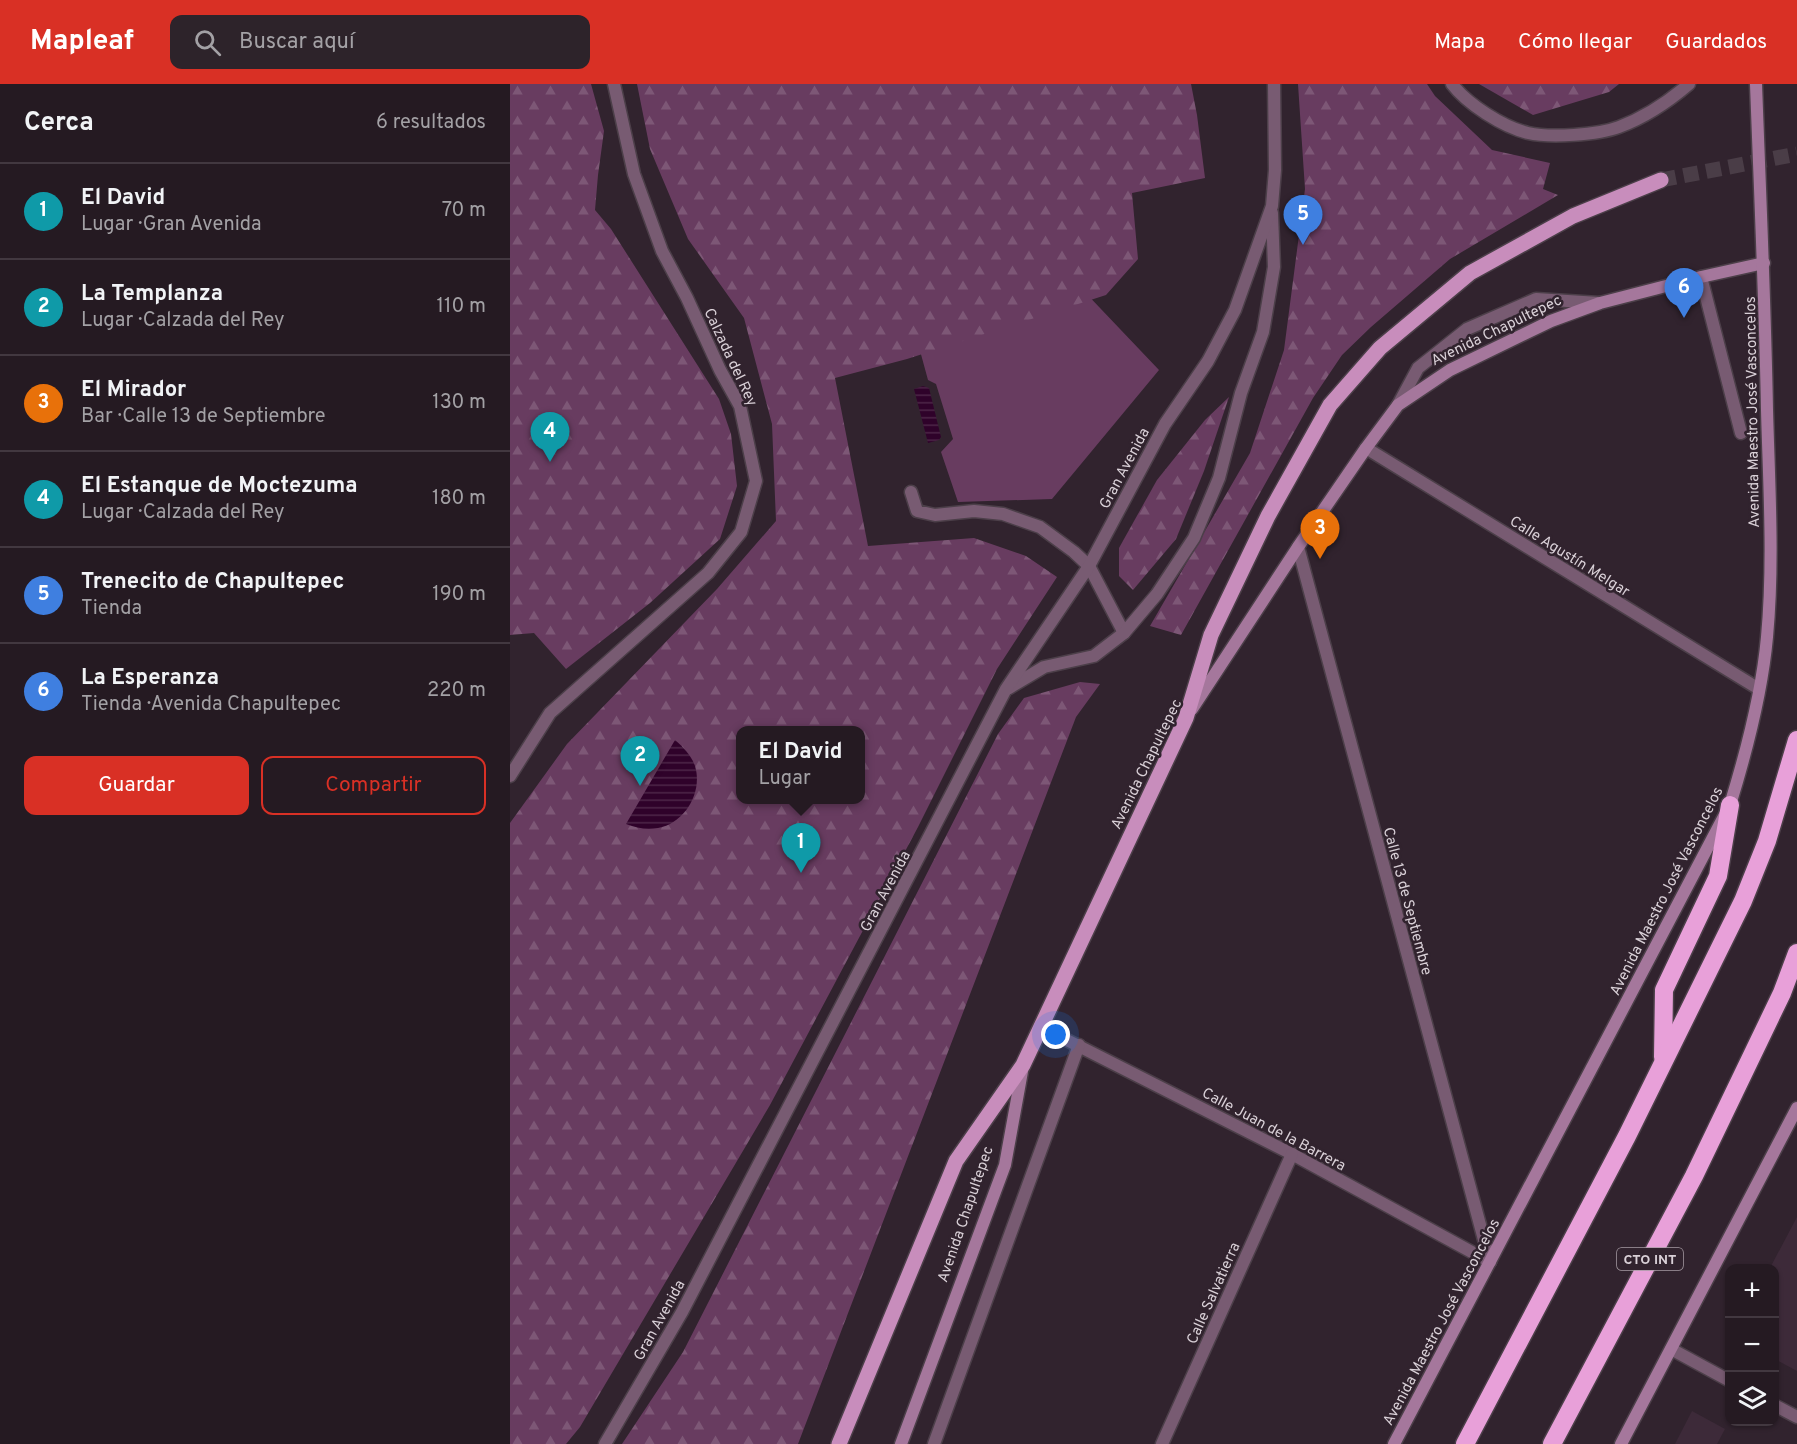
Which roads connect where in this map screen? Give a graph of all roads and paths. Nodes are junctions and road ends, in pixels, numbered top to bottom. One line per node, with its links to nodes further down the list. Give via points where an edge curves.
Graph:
1 (614, 84): 22 (street, Calzada del Rey, via 634,174 662,251 740,406 756,482 741,532 708,573 550,713)
2 (1274, 84): 7 (street)
3 (1452, 84): 4 (street, via 1461,97 1494,118 1527,133 1559,136 1617,128 1653,112)
4 (1689, 84)
5 (1756, 84): 8 (main road, Avenida Maestro José Vasconcelos)
6 (1661, 180): 20 (main road, via 1573,216 1470,273 1380,348 1330,405 1268,516 1211,634)
7 (1272, 206): 16 (street, Gran Avenida, via 1235,310 1208,361 1165,424); 17 (street, via 1274,267 1263,332 1241,393 1219,478 1194,538 1157,594)
8 (1764, 263): 9 (main road, Avenida Chapultepec); 19 (main road, Avenida Maestro José Vasconcelos, via 1770,576)
9 (1701, 277): 10 (main road, Avenida Chapultepec); 12 (street)
10 (1600, 303): 11 (main road, Avenida Chapultepec, via 1551,321 1450,370); 11 (street, via 1536,299 1467,329 1418,368)
11 (1398, 405): 13 (main road, Avenida Chapultepec)
12 (1741, 433)
13 (1366, 448): 15 (main road, Avenida Chapultepec); 19 (street, Calle Agustín Melgar)
14 (911, 492): 16 (street, via 917,511 935,515 974,511 1003,514 1040,527)
15 (1298, 547): 20 (main road, Avenida Chapultepec); 31 (street, Calle 13 de Septiembre)
16 (1089, 566): 17 (street); 18 (street, Gran Avenida)
17 (1124, 633): 18 (street, via 1094,656 1044,667)
18 (1006, 689): 36 (street, Gran Avenida, via 682,1312)
19 (1759, 689): 23 (main road, Avenida Maestro José Vasconcelos)
20 (1186, 718): 25 (main road, Avenida Chapultepec)
21 (1797, 740): 27 (highway, via 1767,841 1747,891)
22 (510, 776)
23 (1730, 805): 27 (highway, via 1718,876 1664,990); 31 (main road, Avenida Maestro José Vasconcelos)
24 (1797, 953): 43 (highway, CTO INT, via 1782,993 1694,1176)
25 (1041, 1027): 26 (street, Calle Juan de la Barrera); 28 (main road, Avenida Chapultepec)
26 (1079, 1045): 30 (street, Calle Juan de la Barrera); 39 (street)
27 (1663, 1061): 42 (highway)
28 (1023, 1065): 37 (main road, via 956,1161); 38 (main road, Avenida Chapultepec, via 1005,1165)
29 (1797, 1108): 32 (main road)
30 (1292, 1154): 31 (street, Calle Juan de la Barrera); 40 (street, Calle Salvatierra)
31 (1490, 1262): 41 (main road, Avenida Maestro José Vasconcelos)
32 (1671, 1350): 33 (street); 44 (main road)
33 (1725, 1378)
34 (1779, 1408): 35 (street)
35 (1797, 1417)
36 (605, 1444)
37 (839, 1444)
38 (901, 1444)
39 (934, 1444)
40 (1162, 1444)
41 (1394, 1444)
42 (1465, 1444)
43 (1552, 1444)
44 (1621, 1444)

